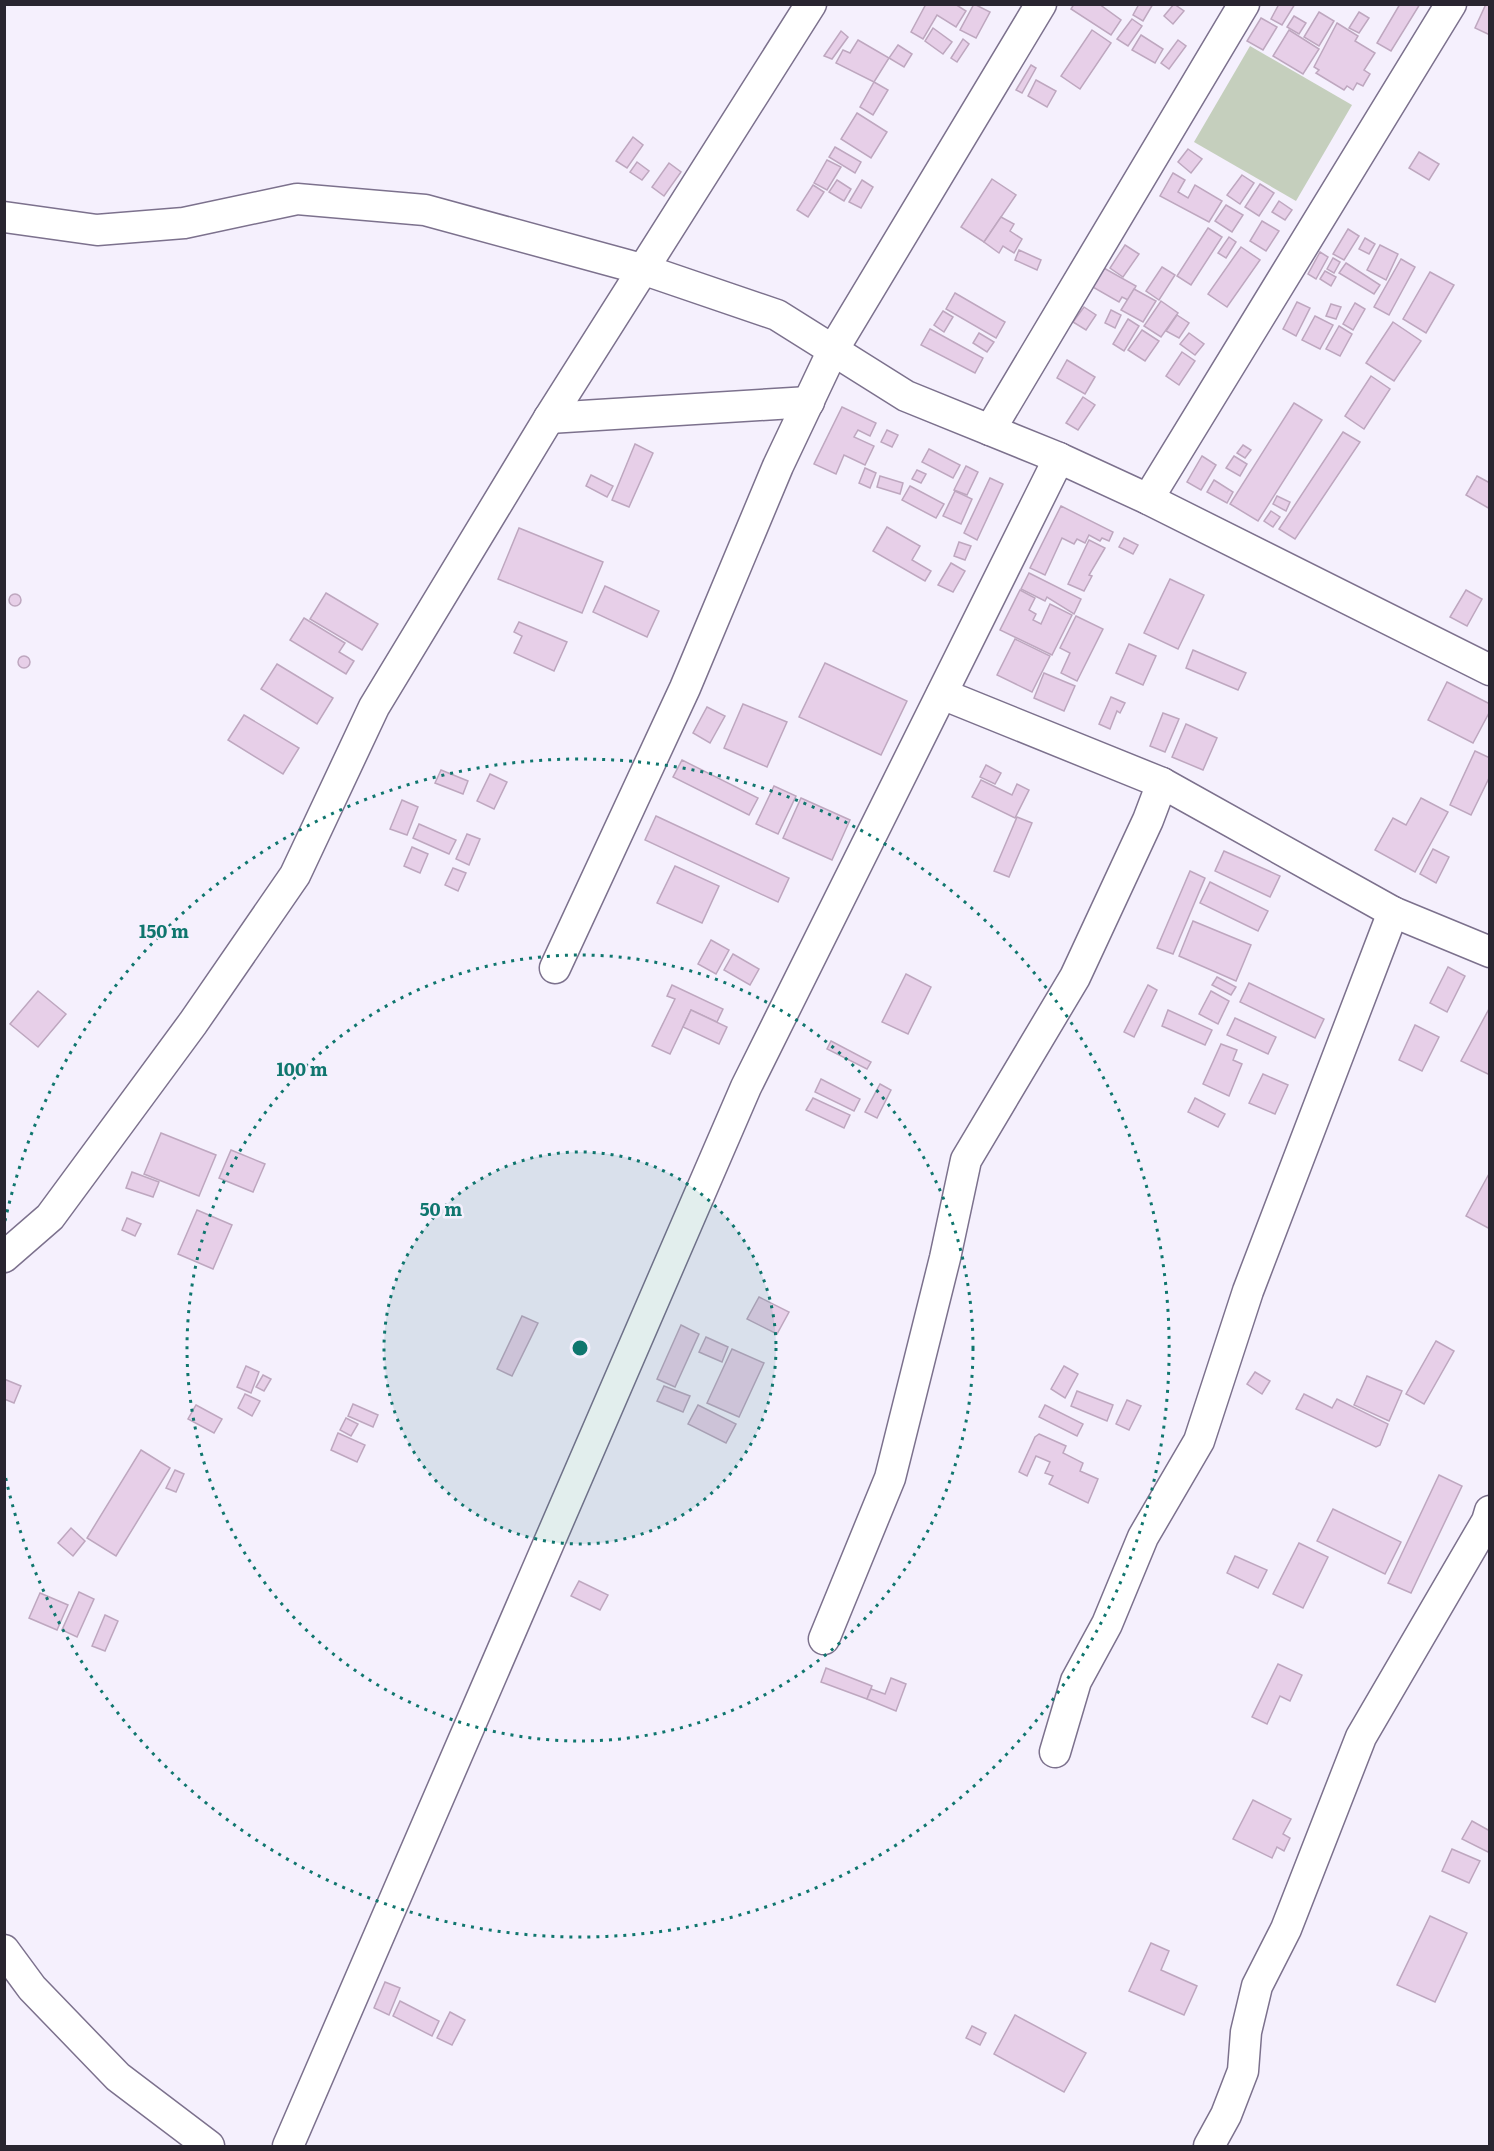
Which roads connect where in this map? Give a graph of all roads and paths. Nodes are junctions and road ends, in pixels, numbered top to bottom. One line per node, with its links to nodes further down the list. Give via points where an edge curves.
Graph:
1 (811, 4): 6 (street)
2 (1041, 4): 7 (street)
3 (1244, 4): 10 (street)
4 (1451, 4): 12 (street)
5 (4, 217): 6 (street, via 98,230 184,223 297,199 425,210)
6 (645, 270): 7 (street, via 777,315); 9 (street)
7 (833, 350): 8 (street); 10 (street, via 906,396)
8 (809, 402): 9 (street); 18 (street, via 685,688)
9 (549, 418): 19 (street, via 374,707 295,875 193,1023 50,1217)
10 (990, 430): 11 (street)
11 (1059, 458): 12 (street); 14 (street)
12 (1148, 499): 13 (street)
13 (1487, 663)
14 (942, 694): 15 (street); 25 (street, via 746,1087)
15 (1162, 783): 16 (street); 21 (street, via 1075,978 966,1160 890,1478)
16 (1393, 912): 17 (street); 22 (street, via 1248,1291 1199,1441 1143,1537 1107,1624 1076,1681)
17 (1490, 952)
18 (555, 968)
19 (4, 1257)
20 (1490, 1512): 26 (street, via 1361,1737 1286,1929 1257,1986 1246,2032 1243,2071)
21 (824, 1639)
22 (1055, 1752)
23 (4, 1950): 24 (street, via 32,1988 118,2077)
24 (209, 2146)
25 (288, 2146)
26 (1209, 2146)

